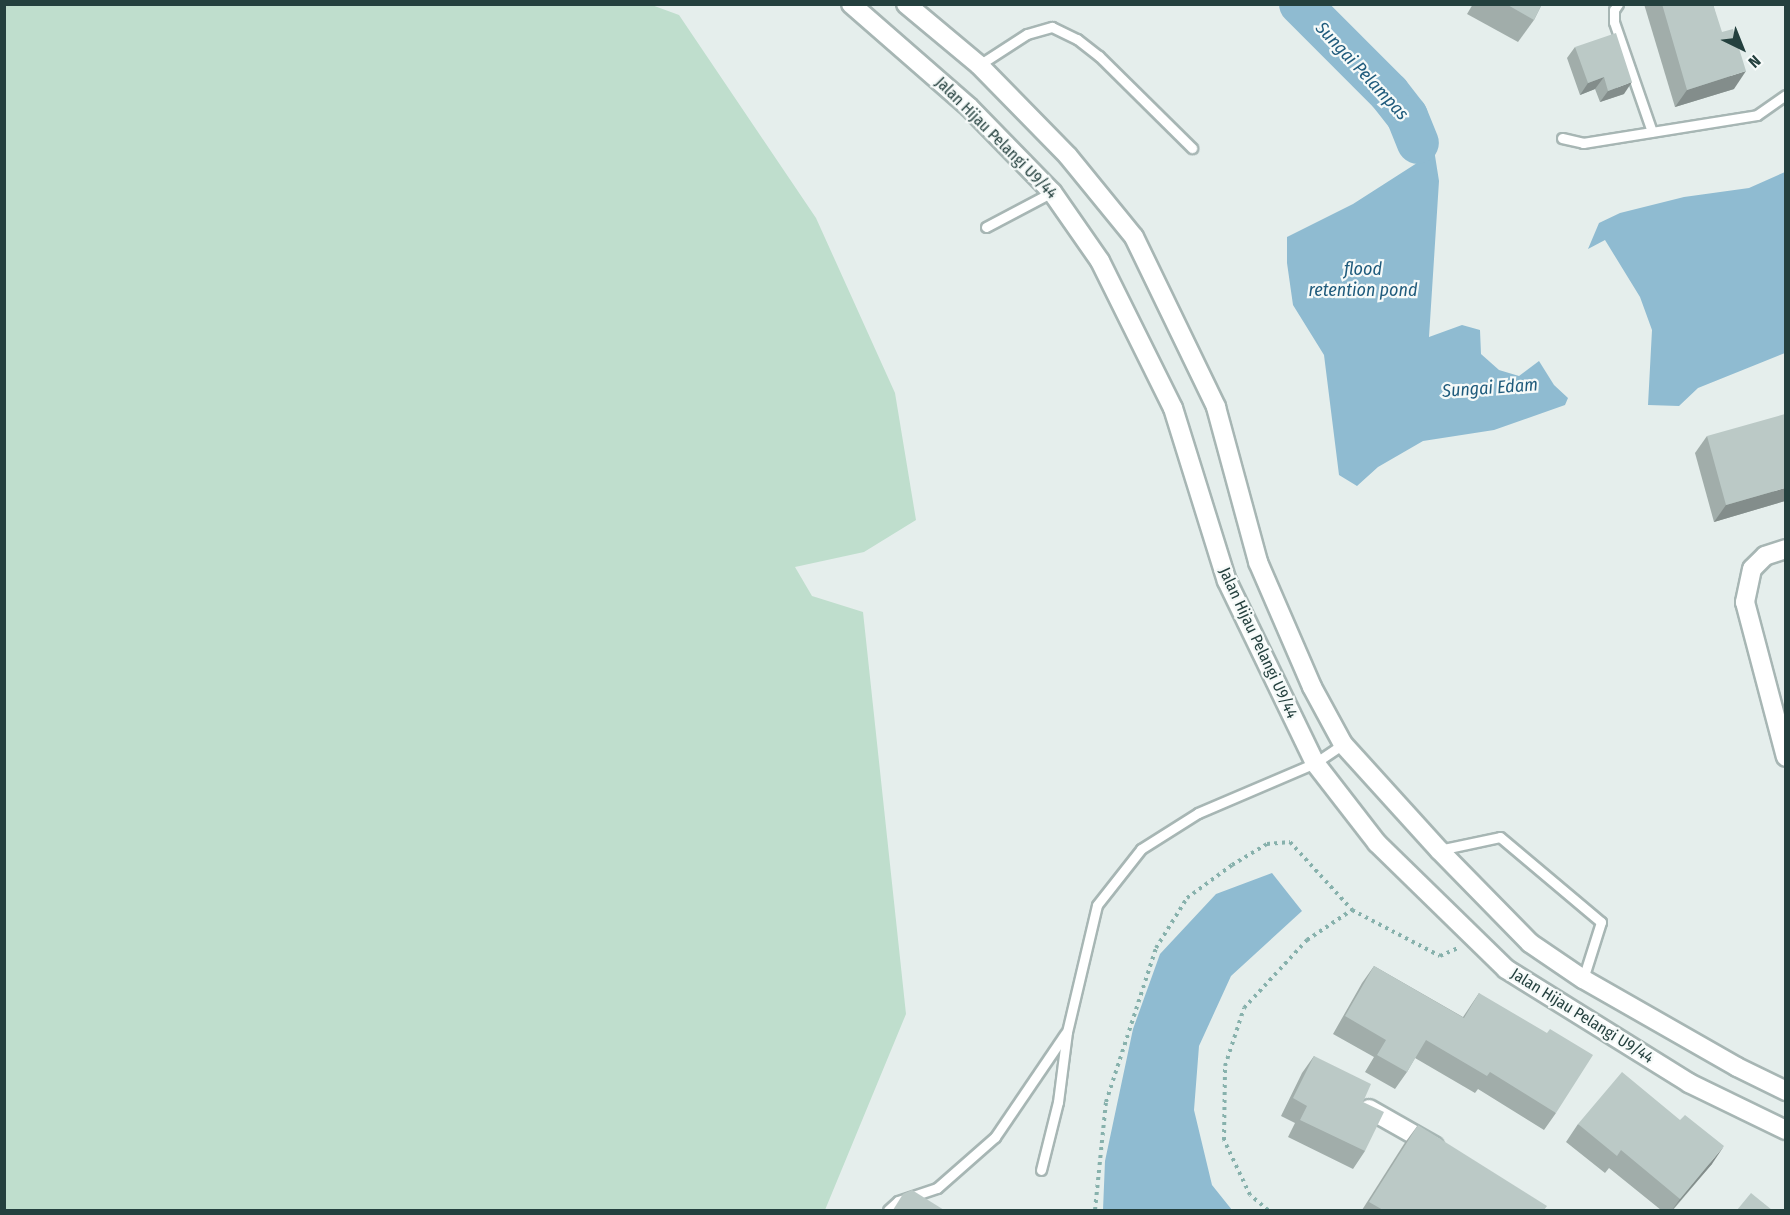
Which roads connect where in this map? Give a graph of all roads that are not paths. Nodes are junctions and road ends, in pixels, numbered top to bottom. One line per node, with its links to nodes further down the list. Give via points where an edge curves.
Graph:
1 (851, 4): 9 (street, Jalan Hijau Pelangi U9/44, via 969,107)
2 (906, 4): 4 (street, Jalan Hijau Pelangi U9/44)
3 (1618, 4): 6 (lane, via 1614,22)
4 (979, 65): 8 (lane, via 1028,34 1052,27 1077,39 1098,56); 12 (street, Jalan Hijau Pelangi U9/44, via 1068,156 1134,237 1216,407 1258,562 1312,687)
5 (1785, 95): 6 (lane, via 1757,115)
6 (1652, 132): 7 (lane, via 1582,144)
7 (1562, 138)
8 (1192, 148)
9 (1052, 192): 10 (lane); 14 (street, Jalan Hijau Pelangi U9/44, via 1100,261 1173,408 1227,581)
10 (986, 227)
11 (1785, 549): 13 (street, via 1765,556 1752,569 1745,602)
12 (1343, 744): 14 (lane); 15 (street, Jalan Hijau Pelangi U9/44)
13 (1785, 751)
14 (1315, 763): 17 (lane, via 1198,813 1141,849 1097,905); 20 (street, Jalan Hijau Pelangi U9/44, via 1377,843 1506,969 1689,1083)
15 (1439, 850): 16 (street, Jalan Hijau Pelangi U9/44, via 1530,943); 16 (lane, via 1500,837 1601,922)
16 (1583, 979): 18 (street, Jalan Hijau Pelangi U9/44)
17 (1066, 1032): 22 (lane, via 1058,1102); 23 (lane, via 995,1137 937,1188 898,1201)
18 (1785, 1091)
19 (1369, 1109): 21 (street)
20 (1785, 1130)
21 (1448, 1154)
22 (1041, 1170)
23 (888, 1210)

